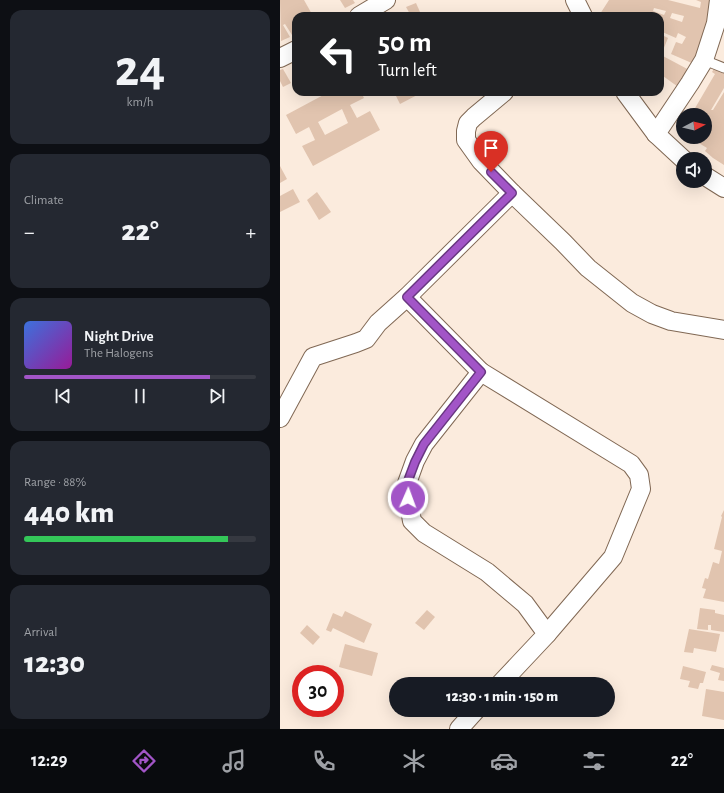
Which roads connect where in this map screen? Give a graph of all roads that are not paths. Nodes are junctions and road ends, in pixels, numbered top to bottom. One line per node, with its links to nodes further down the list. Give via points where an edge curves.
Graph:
1 (386, 0): 4 (street)
2 (575, 0): 5 (street)
3 (719, 0): 8 (street, via 716,23)
4 (366, 12)
5 (581, 12)
6 (292, 52): 7 (street)
7 (280, 58)
8 (704, 60): 9 (lane); 12 (street)
9 (724, 68)
10 (499, 96): 16 (street, via 468,123 466,140 481,161)
11 (628, 96): 12 (street)
12 (656, 134): 13 (street)
13 (676, 152)
14 (712, 180): 15 (street)
15 (724, 188)
16 (512, 193): 17 (street); 18 (street, via 588,268 632,303 671,321)
17 (407, 297): 19 (street); 20 (street, via 378,323 366,339 313,357)
18 (724, 330)
19 (481, 372): 21 (street, via 424,444 415,462 406,486 412,521 424,533 487,572 525,604); 21 (street, via 631,464 639,475 641,489 613,557)
20 (280, 418)
21 (547, 634): 22 (street)
22 (507, 677)
23 (470, 717): 24 (street)
24 (459, 729)

